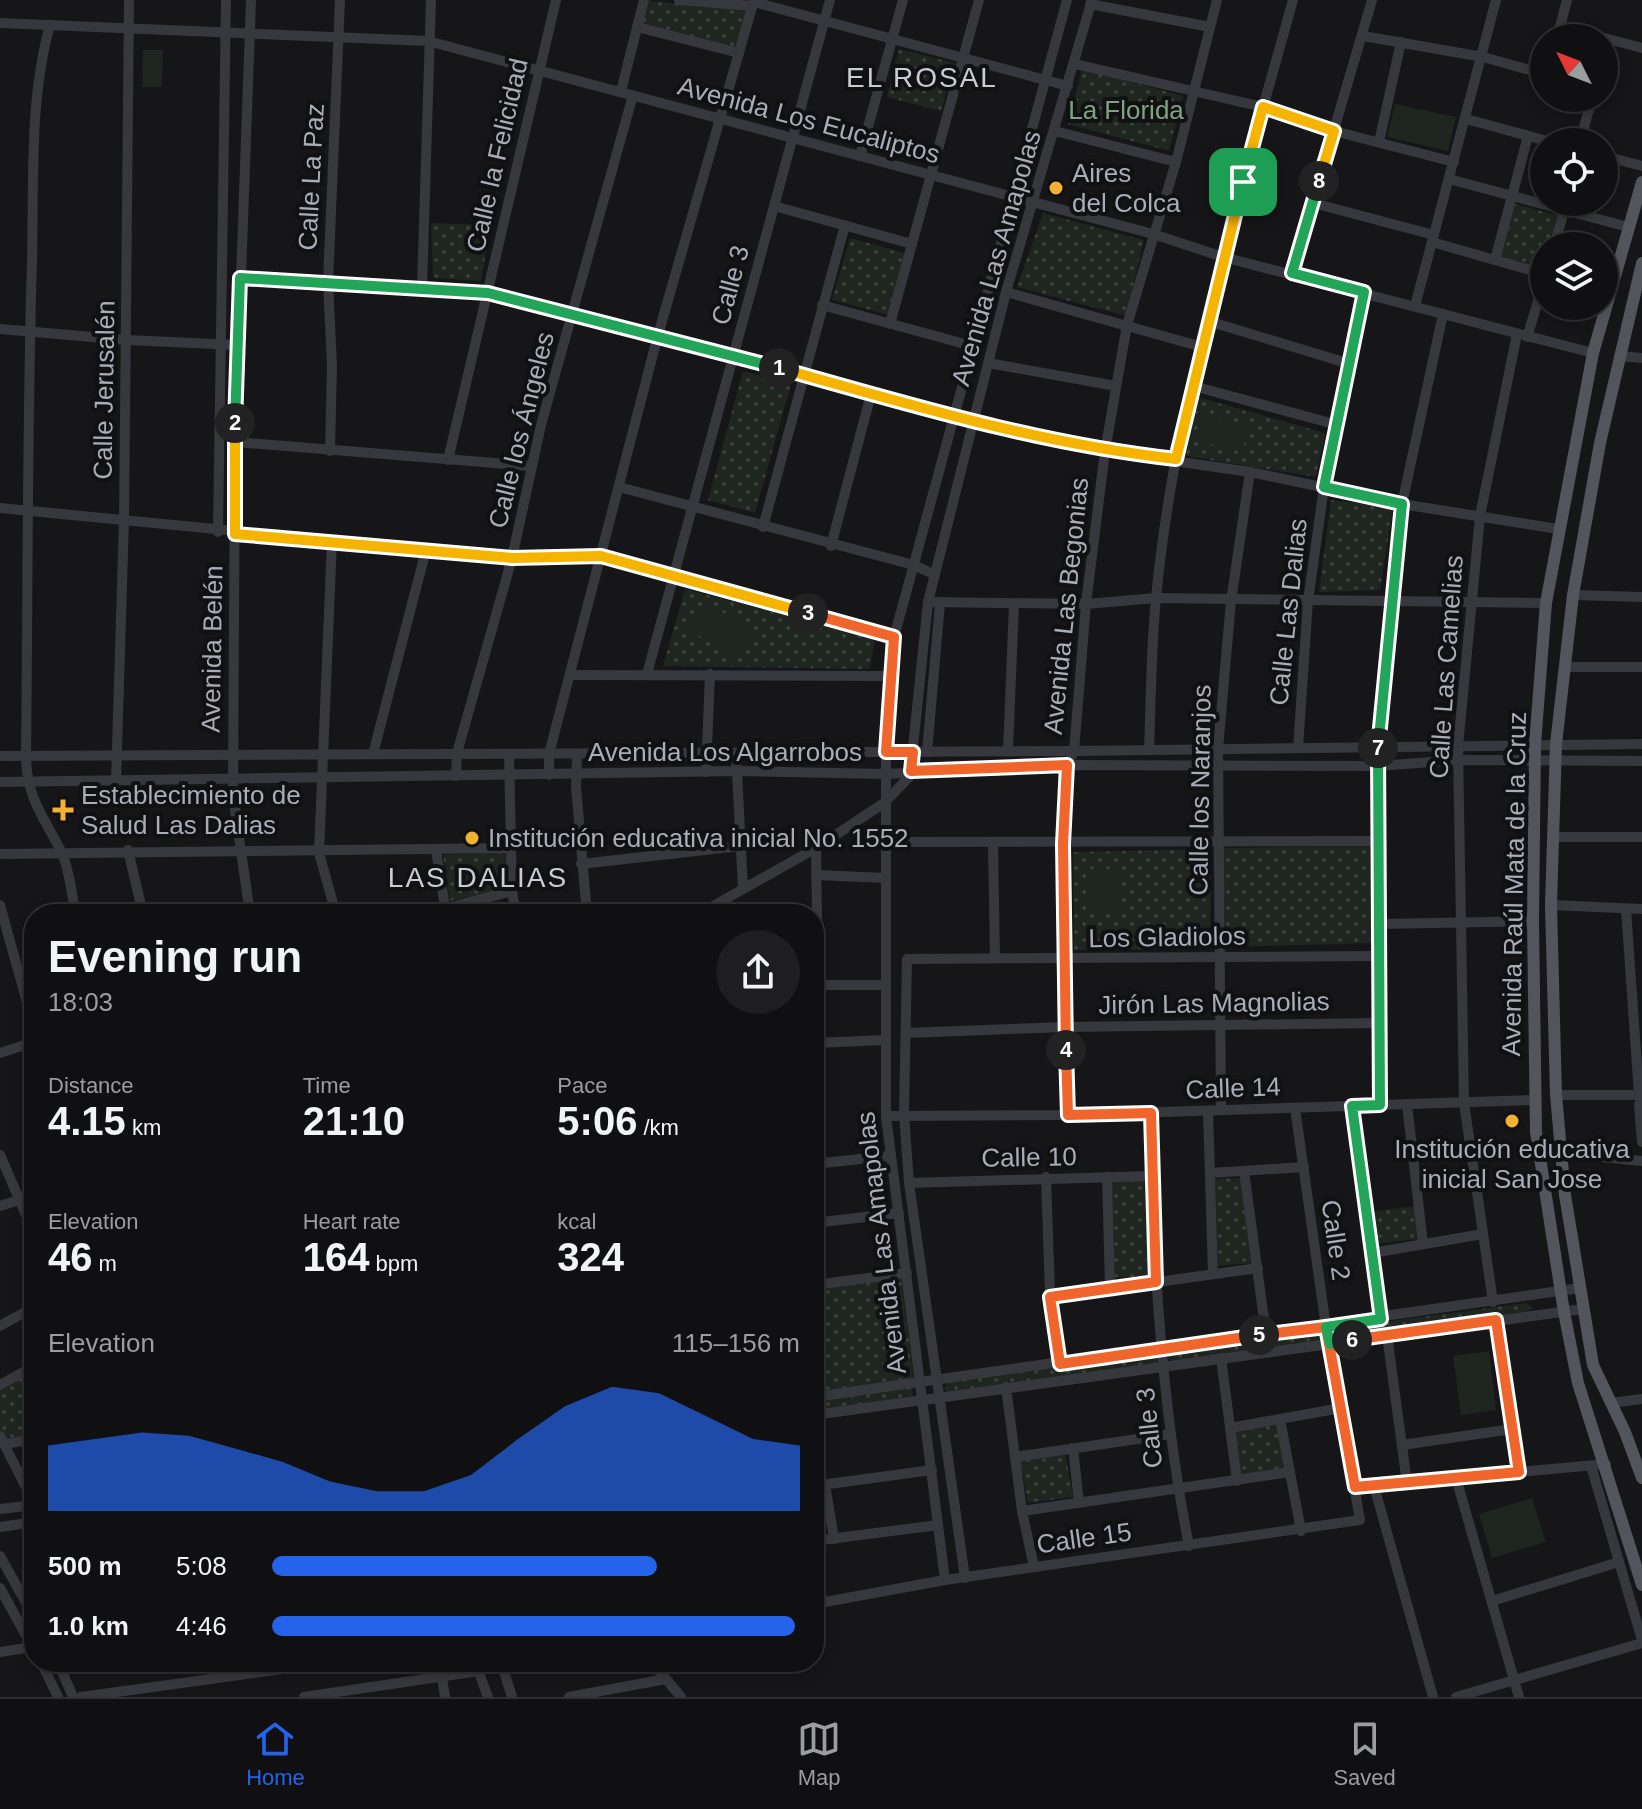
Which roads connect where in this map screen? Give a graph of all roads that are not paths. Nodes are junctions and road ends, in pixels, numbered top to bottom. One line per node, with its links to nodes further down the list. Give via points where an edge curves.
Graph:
1 (129, 0): 24 (street, Calle Jerusalén)
2 (226, 0): 27 (street, Avenida Belén)
3 (251, 0): 28 (street, Avenida Belén)
4 (340, 0): 30 (street, Calle La Paz)
5 (431, 0): 32 (street)
6 (556, 0): 41 (street, Calle la Felicidad)
7 (644, 0): 25 (street)
8 (679, 0): 19 (street)
9 (830, 0): 20 (street, Calle 3)
10 (903, 0): 31 (street)
11 (979, 0): 37 (street)
12 (1067, 0): 42 (street, Avenida Las Amapolas)
13 (1217, 0): 26 (street, Avenida Las Begonias)
14 (1293, 0): 47 (street)
15 (1372, 0): 29 (street)
16 (1496, 0): 38 (street)
17 (1567, 0): 22 (street)
18 (1091, 2): 26 (street); 39 (street, Avenida Las Amapolas)
19 (753, 3): 20 (street); 36 (street)
20 (825, 21): 31 (street); 53 (street, Calle 3)
21 (0, 23): 23 (street, Avenida Los Eucaliptos)
22 (1561, 24)
23 (50, 25): 24 (street, Avenida Los Eucaliptos); 95 (street, via 40,58 37,101)
24 (129, 27): 27 (street, Avenida Los Eucaliptos); 98 (street, Calle Jerusalén)
25 (637, 27): 36 (street); 45 (street)
26 (1210, 27): 44 (street, Avenida Las Begonias)
27 (224, 32): 28 (street, Avenida Los Eucaliptos); 99 (street, Avenida Belén)
28 (250, 33): 30 (street, Avenida Los Eucaliptos); 80 (street, Avenida Belén)
29 (1363, 36): 33 (street); 51 (street)
30 (339, 37): 32 (street, Avenida Los Eucaliptos); 81 (street, Calle La Paz)
31 (893, 38): 37 (street); 55 (street)
32 (428, 41): 41 (street, Avenida Los Eucaliptos); 82 (street)
33 (1401, 42): 38 (street); 54 (street)
34 (1618, 42): 35 (street)
35 (1642, 48)
36 (739, 53): 48 (street)
37 (963, 57): 42 (street); 60 (street)
38 (1483, 57): 40 (street); 49 (street)
39 (1075, 64): 43 (street, Avenida Las Amapolas); 44 (street)
40 (1530, 70)
41 (537, 72): 45 (street, Avenida Los Eucaliptos); 85 (street, Calle la Felicidad)
42 (1045, 79): 43 (street); 64 (street, Avenida Las Amapolas)
43 (1068, 86): 50 (street, Avenida Las Amapolas)
44 (1195, 90): 47 (street); 57 (street, Avenida Las Begonias)
45 (621, 91): 46 (street, Avenida Los Eucaliptos)
46 (633, 95): 48 (street, Avenida Los Eucaliptos); 88 (street, Calle los Ángeles)
47 (1263, 107): 51 (street); 75 (street)
48 (720, 118): 53 (street, Avenida Los Eucaliptos); 96 (street)
49 (1466, 119): 52 (street); 58 (street)
50 (1055, 131): 57 (street); 67 (street, Avenida Las Amapolas)
51 (1334, 131): 54 (street); 66 (street)
52 (1528, 136): 63 (street)
53 (792, 138): 55 (street, Avenida Los Eucaliptos); 68 (street, Calle 3)
54 (1379, 142): 58 (street)
55 (860, 156): 60 (street, Avenida Los Eucaliptos)
56 (1618, 160): 59 (street)
57 (1176, 162): 72 (street, Avenida Las Begonias)
58 (1454, 162): 61 (street)
59 (1642, 166)
60 (931, 176): 64 (street, Avenida Los Eucaliptos); 74 (street)
61 (1449, 179): 63 (street); 73 (street)
62 (1642, 182): 71 (main road, Avenida Raúl Mata de la Cruz)
63 (1513, 197): 65 (street); 76 (street)
64 (1012, 199): 67 (street, Avenida Los Eucaliptos); 101 (street, Avenida Las Amapolas)
65 (1530, 202)
66 (1313, 203): 73 (street); 79 (street)
67 (1032, 204): 72 (street, Avenida Los Eucaliptos); 83 (street, Avenida Las Amapolas)
68 (774, 206): 70 (street); 104 (street, Calle 3)
69 (1584, 216): 71 (street)
70 (845, 225): 74 (street); 86 (street)
71 (1628, 227): 103 (main road, Avenida Raúl Mata de la Cruz)
72 (1153, 234): 75 (street, Avenida Los Eucaliptos); 93 (street, Avenida Las Begonias)
73 (1433, 238): 76 (street); 87 (street)
74 (912, 244): 92 (street)
75 (1223, 257): 79 (street, Avenida Los Eucaliptos); 91 (street)
76 (1495, 260): 78 (street)
77 (1642, 263): 105 (main road, Avenida Raúl Mata de la Cruz)
78 (1530, 270)
79 (1292, 273): 84 (street, Avenida Los Eucaliptos)
80 (240, 278): 81 (street); 100 (street, Avenida Belén)
81 (328, 282): 82 (street); 117 (street, Calle La Paz)
82 (422, 288): 85 (street)
83 (1006, 292): 93 (street); 107 (street, Avenida Las Amapolas)
84 (1364, 292): 87 (street, Avenida Los Eucaliptos); 108 (street, Calle Las Dalias)
85 (488, 293): 88 (street); 120 (street, Calle la Felicidad)
86 (822, 305): 92 (street); 109 (street)
87 (1415, 306): 89 (street, Avenida Los Eucaliptos)
88 (573, 312): 96 (street); 121 (street, Calle los Ángeles)
89 (1443, 314): 97 (street, Avenida Los Eucaliptos); 125 (street)
90 (1530, 316): 97 (street, Calle Las Camelias)
91 (1208, 321): 102 (street); 108 (street)
92 (890, 324): 101 (street)
93 (1127, 325): 102 (street); 110 (street, Avenida Las Begonias)
94 (0, 329): 95 (street)
95 (30, 333): 98 (street); 128 (street)
96 (658, 335): 104 (street); 123 (street)
97 (1522, 336): 103 (street, Avenida Los Eucaliptos); 129 (street, Calle Las Camelias)
98 (127, 340): 99 (street); 130 (street, Calle Jerusalén)
99 (218, 344): 100 (street); 133 (street, Avenida Belén)
100 (237, 345): 116 (street, Avenida Belén)
101 (972, 346): 113 (street, Avenida Las Amapolas)
102 (1202, 347): 111 (street)
103 (1593, 353): 132 (main road, Avenida Raúl Mata de la Cruz)
104 (734, 356): 109 (street); 126 (street, Calle 3)
105 (1619, 356): 106 (street); 143 (main road, Avenida Raúl Mata de la Cruz)
106 (1642, 358)
107 (988, 363): 110 (street); 114 (street, Avenida Las Amapolas)
108 (1350, 364): 115 (street, Calle Las Dalias)
109 (802, 375): 112 (street); 131 (street)
110 (1116, 386): 118 (street, Avenida Las Begonias)
111 (1193, 386): 115 (street); 119 (street)
112 (871, 394): 113 (street); 136 (street)
113 (954, 419): 114 (street); 140 (street, Avenida Las Amapolas)
114 (973, 423): 118 (street); 141 (street, Avenida Las Amapolas)
115 (1338, 425): 124 (street, Calle Las Dalias)
116 (235, 442): 117 (street); 134 (street, Avenida Belén)
117 (330, 451): 120 (street)
118 (1105, 451): 119 (street); 154 (street, Avenida Las Begonias)
119 (1176, 459): 122 (street); 145 (street)
120 (448, 460): 121 (street)
121 (532, 466): 139 (street, Calle los Ángeles)
122 (1250, 472): 124 (street); 147 (street, Calle los Naranjos)
123 (619, 487): 126 (street); 138 (street)
124 (1324, 487): 125 (street); 148 (street, Calle Las Dalias)
125 (1402, 504): 129 (street); 146 (street)
126 (693, 507): 131 (street); 142 (street, Calle 3)
127 (0, 508): 128 (street)
128 (29, 511): 130 (street); 186 (street)
129 (1480, 516): 132 (street); 149 (street, Calle Las Camelias)
130 (124, 520): 133 (street); 187 (street, Calle Jerusalén)
131 (763, 527): 136 (street)
132 (1558, 529): 152 (main road, Avenida Raúl Mata de la Cruz)
133 (218, 532): 134 (street)
134 (235, 534): 135 (street); 179 (street, Avenida Belén)
135 (332, 540): 137 (street); 184 (street)
136 (831, 546): 140 (street)
137 (426, 550): 139 (street); 180 (street)
138 (601, 556): 139 (street); 142 (street); 160 (street)
139 (512, 558): 176 (street, Calle los Ángeles)
140 (914, 565): 141 (street); 155 (street, Avenida Las Amapolas)
141 (935, 575): 150 (street, Avenida Las Amapolas)
142 (674, 577): 155 (street); 158 (street, Calle 3)
143 (1573, 595): 144 (street); 156 (main road, Avenida Raúl Mata de la Cruz)
144 (1642, 597)
145 (1156, 598): 147 (street); 154 (street); 170 (street)
146 (1393, 599): 148 (street); 149 (street); 166 (street)
147 (1231, 601): 148 (street); 168 (street, Calle los Naranjos)
148 (1308, 601): 167 (street, Calle Las Dalias)
149 (1472, 601): 152 (street); 165 (street, Calle Las Camelias)
150 (928, 602): 151 (street); 174 (street, Avenida Las Amapolas)
151 (940, 603): 153 (street); 175 (street)
152 (1546, 603): 162 (main road, Avenida Raúl Mata de la Cruz)
153 (1014, 604): 154 (street); 169 (street)
154 (1086, 604): 171 (street, Avenida Las Begonias)
155 (894, 637): 161 (street, Avenida Las Amapolas)
156 (1564, 667): 157 (street); 163 (main road, Avenida Raúl Mata de la Cruz)
157 (1642, 667)
158 (647, 674): 159 (street); 160 (street)
159 (710, 674): 161 (street); 177 (street)
160 (570, 675): 182 (street)
161 (890, 676): 173 (street, Avenida Las Amapolas)
162 (1535, 744): 163 (street, Avenida Los Algarrobos); 165 (street, Avenida Los Algarrobos); 191 (main road, Avenida Raúl Mata de la Cruz)
163 (1556, 744): 164 (street, Avenida Los Algarrobos); 190 (main road, Avenida Raúl Mata de la Cruz)
164 (1642, 744)
165 (1458, 746): 166 (street, Avenida Los Algarrobos); 188 (street, Calle Las Camelias)
166 (1378, 747): 167 (street, Avenida Los Algarrobos); 194 (street)
167 (1298, 748): 168 (street, Avenida Los Algarrobos)
168 (1218, 749): 170 (street, Avenida Los Algarrobos); 193 (street, Calle los Naranjos)
169 (1008, 750): 171 (street, Avenida Los Algarrobos); 175 (street, Avenida Los Algarrobos)
170 (1149, 750): 171 (street, Avenida Los Algarrobos)
171 (1074, 751): 192 (street, Avenida Las Begonias)
172 (845, 752): 173 (street, Avenida Los Algarrobos); 178 (street, Avenida Los Algarrobos); 198 (street, via 845,760)
173 (886, 752): 174 (street, Avenida Los Algarrobos); 199 (street, Avenida Las Amapolas)
174 (913, 752): 175 (street, Avenida Los Algarrobos); 196 (street, Avenida Las Amapolas)
175 (927, 752)
176 (457, 753): 180 (street, Avenida Los Algarrobos); 181 (street, Avenida Los Algarrobos); 203 (street, Calle los Ángeles)
177 (708, 753): 178 (street, Avenida Los Algarrobos); 183 (street, Avenida Los Algarrobos); 197 (street)
178 (736, 753): 195 (street)
179 (233, 754): 184 (street, Avenida Los Algarrobos); 187 (street, Avenida Los Algarrobos); 206 (street, Avenida Belén)
180 (373, 754): 184 (street, Avenida Los Algarrobos)
181 (509, 754): 182 (street, Avenida Los Algarrobos); 204 (street)
182 (549, 754): 183 (street, Avenida Los Algarrobos); 200 (street)
183 (577, 754): 201 (street)
184 (321, 755): 202 (street)
185 (0, 756): 186 (street, Avenida Los Algarrobos)
186 (26, 757): 187 (street, Avenida Los Algarrobos); 208 (street)
187 (116, 758): 205 (street, Calle Jerusalén)
188 (1458, 760): 191 (street, Avenida Los Algarrobos); 194 (street, Avenida Los Algarrobos); 246 (street, Calle Las Camelias)
189 (1642, 761): 190 (street, Avenida Los Algarrobos)
190 (1556, 762): 191 (street, Avenida Los Algarrobos); 210 (main road, Avenida Raúl Mata de la Cruz)
191 (1535, 763): 245 (main road, Avenida Raúl Mata de la Cruz)
192 (1067, 765): 193 (street, Avenida Los Algarrobos); 196 (street, Avenida Los Algarrobos); 216 (street, Avenida Las Begonias)
193 (1218, 765): 194 (street, Avenida Los Algarrobos); 212 (street, Calle los Naranjos)
194 (1378, 766): 213 (street)
195 (738, 771): 197 (street, Avenida Los Algarrobos); 198 (street, Avenida Los Algarrobos); 217 (street)
196 (911, 771): 199 (street, Avenida Los Algarrobos); 209 (street)
197 (706, 772): 201 (street, Avenida Los Algarrobos)
198 (832, 772): 199 (street, Avenida Los Algarrobos)
199 (885, 774): 209 (street, Avenida Las Amapolas)
200 (549, 775): 201 (street, Avenida Los Algarrobos); 204 (street, Avenida Los Algarrobos)
201 (576, 775): 226 (street)
202 (321, 776): 203 (street, Avenida Los Algarrobos); 206 (street, Avenida Los Algarrobos); 222 (street)
203 (456, 776): 204 (street, Avenida Los Algarrobos)
204 (510, 776): 218 (street)
205 (116, 781): 206 (street, Avenida Los Algarrobos); 208 (street, Avenida Los Algarrobos)
206 (233, 781): 225 (street, Avenida Belén)
207 (0, 782): 208 (street, Avenida Los Algarrobos)
208 (27, 782): 224 (street, via 41,820)
209 (884, 803): 219 (street); 228 (street, Avenida Las Amapolas)
210 (1552, 837): 211 (street); 242 (main road, Avenida Raúl Mata de la Cruz)
211 (1642, 837)
212 (1219, 840): 213 (street); 216 (street); 251 (street, Calle los Naranjos)
213 (1378, 841): 247 (street)
214 (909, 842): 215 (street)
215 (993, 844): 216 (street); 250 (street)
216 (1063, 844): 253 (street, Avenida Las Begonias)
217 (740, 846): 226 (street); 229 (street)
218 (512, 848): 221 (street); 230 (street)
219 (816, 848): 227 (street); 229 (street)
220 (128, 850): 224 (street); 225 (street); 232 (street)
221 (436, 850): 222 (street); 235 (street)
222 (319, 853): 225 (street); 234 (street)
223 (0, 854): 224 (street)
224 (62, 854): 231 (street)
225 (239, 854): 233 (street, Avenida Belén)
226 (581, 864): 238 (street)
227 (816, 875): 228 (street); 240 (street)
228 (886, 878): 255 (street, Avenida Las Amapolas)
229 (743, 889): 239 (street)
230 (512, 891): 236 (street); 237 (street)
231 (74, 904)
232 (141, 904)
233 (248, 904)
234 (333, 904)
235 (444, 904)
236 (466, 904)
237 (514, 904)
238 (586, 904)
239 (717, 904)
240 (815, 904)
241 (0, 905): 248 (street)
242 (1551, 905): 243 (street); 266 (main road, Avenida Raúl Mata de la Cruz)
243 (1626, 909): 244 (street); 257 (street)
244 (1642, 909)
245 (1533, 921): 246 (street); 268 (main road, Avenida Raúl Mata de la Cruz)
246 (1461, 923): 247 (street); 269 (street, Calle Las Camelias)
247 (1379, 924): 249 (street)
248 (5, 945): 256 (street)
249 (1379, 956): 251 (street, Los Gladiolos); 258 (street)
250 (995, 958): 252 (street, Los Gladiolos); 253 (street, Los Gladiolos)
251 (1220, 958): 253 (street, Los Gladiolos); 260 (street, Calle los Naranjos)
252 (907, 959): 261 (street, Avenida Las Amapolas)
253 (1065, 960): 259 (street, Avenida Las Begonias)
254 (824, 985): 255 (street)
255 (886, 985): 262 (street, Avenida Las Amapolas)
256 (24, 999)
257 (1638, 1022): 267 (street)
258 (1379, 1023): 260 (street, Jirón Las Magnolias); 271 (street)
259 (1065, 1027): 260 (street, Jirón Las Magnolias); 261 (street, Jirón Las Magnolias); 278 (street, Avenida Las Begonias)
260 (1220, 1027): 274 (street, Calle los Naranjos)
261 (906, 1033): 277 (street, Avenida Las Amapolas)
262 (885, 1040): 263 (street); 279 (street, Avenida Las Amapolas)
263 (824, 1043)
264 (24, 1045): 265 (street)
265 (0, 1053)
266 (1556, 1095): 267 (street); 281 (main road, Avenida Raúl Mata de la Cruz)
267 (1640, 1098): 280 (street)
268 (1534, 1100): 269 (street, Calle 14); 308 (main road, Avenida Raúl Mata de la Cruz)
269 (1464, 1103): 270 (street, Calle 14); 298 (street, Calle Las Camelias)
270 (1407, 1104): 271 (street, Calle 14); 299 (street)
271 (1380, 1105): 272 (street, Calle 14)
272 (1352, 1106): 273 (street, Calle 14); 300 (street)
273 (1295, 1108): 274 (street, Calle 14); 286 (street, Calle 2)
274 (1221, 1110): 275 (street, Calle 14)
275 (1208, 1111): 276 (street, Calle 14); 288 (street)
276 (1151, 1113): 278 (street, Calle 14); 289 (street, Calle 3)
277 (904, 1114): 278 (street, Calle 14); 279 (street, Calle 14); 292 (street, Avenida Las Amapolas)
278 (1068, 1115)
279 (886, 1116): 283 (street, Avenida Las Amapolas)
280 (1642, 1142)
281 (1561, 1153): 284 (street); 307 (main road, Avenida Raúl Mata de la Cruz)
282 (0, 1155): 293 (street)
283 (888, 1156): 285 (street); 296 (street, Avenida Las Amapolas)
284 (1642, 1161)
285 (824, 1163)
286 (1304, 1167): 287 (street); 317 (street, Calle 2)
287 (1244, 1171): 288 (street); 301 (street)
288 (1210, 1173): 303 (street)
289 (1152, 1176): 291 (street, Calle 10); 304 (street, Calle 3)
290 (1046, 1177): 291 (street, Calle 10); 292 (street, Calle 10); 309 (street)
291 (1107, 1177): 306 (street)
292 (909, 1183): 326 (street, Avenida Las Amapolas)
293 (19, 1200): 294 (street); 295 (street)
294 (24, 1205)
295 (0, 1206)
296 (899, 1213): 297 (street); 302 (street, Avenida Las Amapolas)
297 (824, 1222)
298 (1483, 1234): 299 (street); 310 (street, Calle Las Camelias)
299 (1423, 1244): 300 (street)
300 (1372, 1253): 314 (street)
301 (1258, 1268): 303 (street); 318 (street)
302 (907, 1273): 305 (street); 327 (street, Avenida Las Amapolas)
303 (1213, 1274): 304 (street)
304 (1156, 1282): 306 (street); 321 (street, Calle 3)
305 (824, 1284)
306 (1110, 1288): 309 (street)
307 (1580, 1288): 308 (street); 311 (main road, Avenida Raúl Mata de la Cruz)
308 (1560, 1291): 310 (street); 312 (main road, Avenida Raúl Mata de la Cruz)
309 (1050, 1297): 323 (street)
310 (1493, 1302): 314 (street)
311 (1583, 1309): 312 (street); 334 (main road, Avenida Raúl Mata de la Cruz, via 1593,1365)
312 (1564, 1312): 315 (street); 346 (main road, Avenida Raúl Mata de la Cruz, via 1578,1383)
313 (24, 1313): 316 (street)
314 (1381, 1319): 317 (street)
315 (1496, 1320): 319 (street); 339 (street)
316 (0, 1326)
317 (1326, 1327): 318 (street); 320 (street, Calle 2)
318 (1266, 1334): 321 (street)
319 (1387, 1335): 320 (street); 343 (street)
320 (1330, 1344): 322 (street); 335 (street, Calle 2)
321 (1162, 1348): 323 (street); 324 (street, Calle 3)
322 (1221, 1358): 324 (street); 338 (street)
323 (1060, 1364): 326 (street)
324 (1164, 1366): 329 (street); 340 (street, Calle 3)
325 (24, 1372): 328 (street)
326 (938, 1380): 327 (street); 331 (street, Avenida Las Amapolas)
327 (920, 1382): 330 (street); 333 (street, Avenida Las Amapolas)
328 (0, 1385)
329 (1006, 1387): 331 (street); 345 (street)
330 (824, 1396)
331 (940, 1398): 333 (street); 376 (street, Avenida Las Amapolas)
332 (1642, 1399): 334 (street)
333 (922, 1400): 336 (street); 348 (street, Avenida Las Amapolas)
334 (1610, 1403): 351 (main road, Avenida Raúl Mata de la Cruz)
335 (1341, 1408): 337 (street); 358 (street, Calle 2)
336 (824, 1414)
337 (1280, 1419): 338 (street); 349 (street)
338 (1230, 1428): 353 (street)
339 (1512, 1429): 343 (street); 350 (street)
340 (1171, 1434): 344 (street); 359 (street, Calle 3)
341 (24, 1439): 342 (street)
342 (2, 1440): 355 (street)
343 (1402, 1445): 354 (street)
344 (1073, 1448): 345 (street); 361 (street)
345 (1015, 1457): 364 (street)
346 (1606, 1464): 347 (street); 378 (main road, Avenida Raúl Mata de la Cruz)
347 (1591, 1466): 350 (street); 374 (street)
348 (932, 1470): 356 (street); 367 (street, Avenida Las Amapolas)
349 (1290, 1472): 353 (street); 369 (street)
350 (1519, 1472): 352 (street)
351 (1641, 1473)
352 (1456, 1478): 354 (street); 383 (street)
353 (1237, 1481): 359 (street)
354 (1407, 1483): 357 (street)
355 (24, 1484)
356 (824, 1484)
357 (1374, 1486): 358 (street); 409 (street)
358 (1355, 1487): 365 (street, Calle 2)
359 (1178, 1490): 361 (street); 372 (street, Calle 3)
360 (824, 1500): 370 (street)
361 (1079, 1503): 364 (street)
362 (24, 1505): 363 (street)
363 (0, 1509)
364 (1022, 1511): 375 (street)
365 (1360, 1520): 369 (street, Calle 15)
366 (24, 1523): 368 (street)
367 (938, 1525): 370 (street); 377 (street, Avenida Las Amapolas)
368 (0, 1527)
369 (1301, 1531): 372 (street, Calle 15)
370 (834, 1539): 371 (street)
371 (824, 1540)
372 (1189, 1546): 375 (street, Calle 15)
373 (0, 1556): 380 (street)
374 (1619, 1562): 383 (street); 386 (street)
375 (1034, 1567): 376 (street, Calle 15)
376 (965, 1578): 377 (street, Calle 15)
377 (945, 1580): 384 (street, Calle 15)
378 (1642, 1585)
379 (24, 1589): 380 (street)
380 (19, 1590): 382 (street)
381 (1, 1592): 385 (street)
382 (24, 1599)
383 (1492, 1601): 398 (street)
384 (824, 1602)
385 (24, 1632)
386 (1642, 1641): 398 (street)
387 (24, 1649): 388 (street)
388 (0, 1652)
389 (46, 1672): 400 (street)
390 (62, 1672): 401 (street)
391 (250, 1672): 402 (street)
392 (460, 1672): 396 (street)
393 (479, 1672): 405 (street)
394 (504, 1672): 406 (street)
395 (660, 1672): 397 (street)
396 (442, 1677): 403 (street); 404 (street)
397 (666, 1679): 399 (street); 408 (street)
398 (1514, 1681): 410 (street); 411 (street)
399 (591, 1694): 407 (street)
400 (58, 1697)
401 (73, 1697)
402 (81, 1697)
403 (304, 1697)
404 (445, 1697)
405 (488, 1697)
406 (512, 1697)
407 (569, 1697)
408 (681, 1697)
409 (1433, 1697)
410 (1456, 1697)
411 (1519, 1697)

